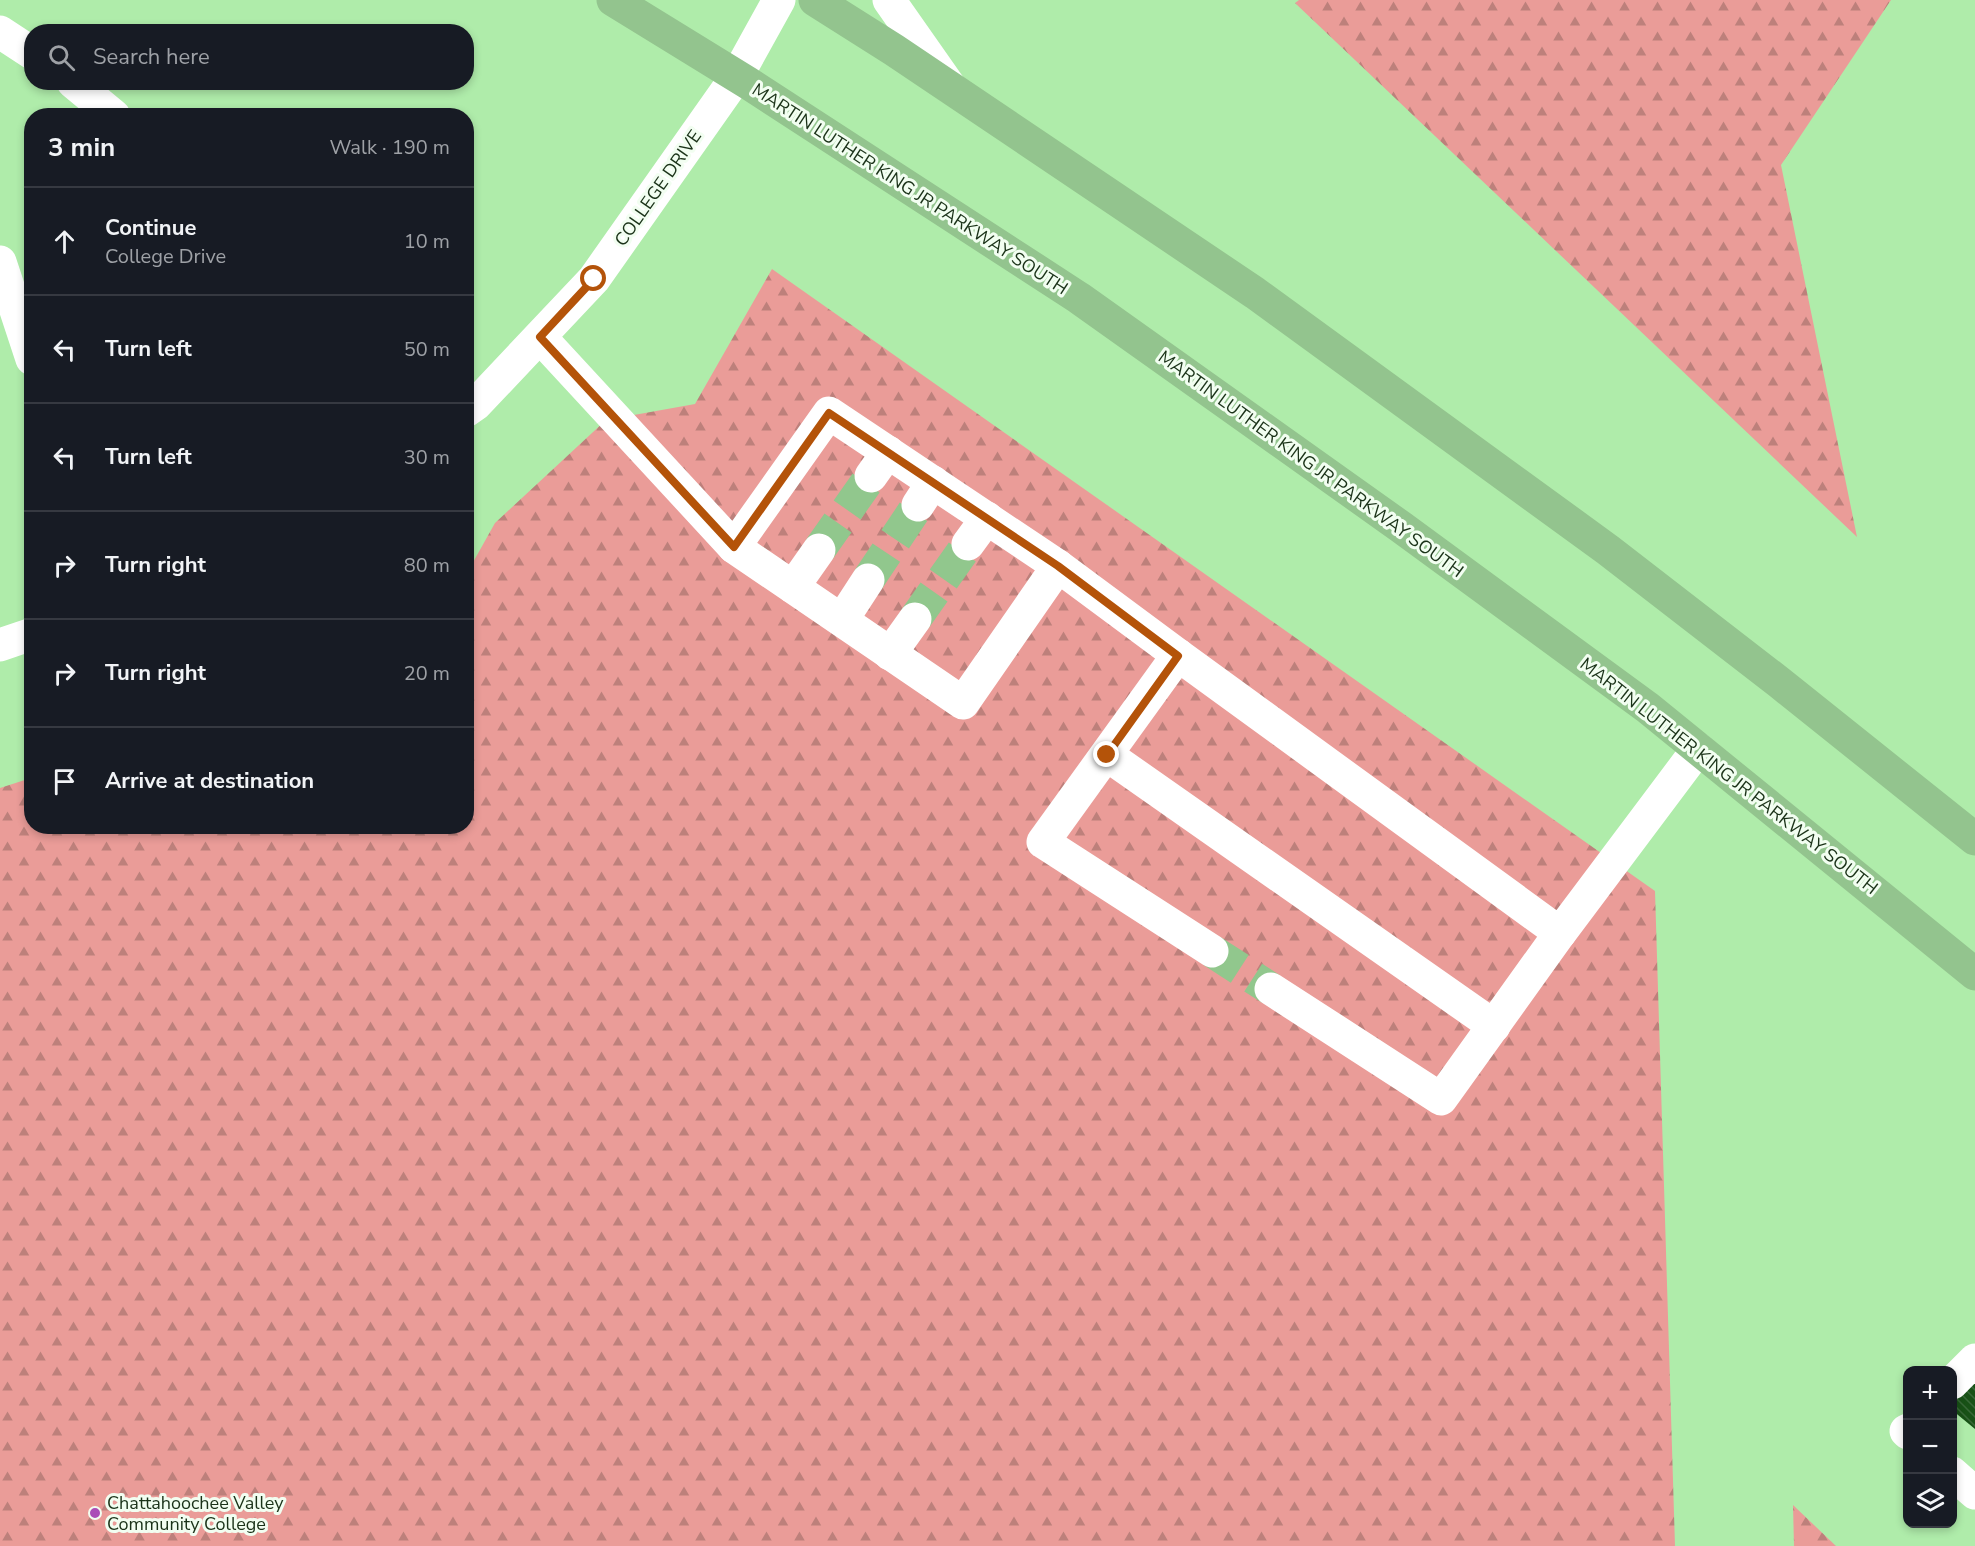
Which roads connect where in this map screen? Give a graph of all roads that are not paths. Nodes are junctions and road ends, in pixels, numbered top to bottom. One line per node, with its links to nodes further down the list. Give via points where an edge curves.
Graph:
1 (614, 0): 7 (highway, MARTIN LUTHER KING JR PARKWAY SOUTH)
2 (779, 0): 7 (street, COLLEGE DRIVE)
3 (815, 0): 8 (highway)
4 (890, 0): 8 (street)
5 (0, 32): 6 (street)
6 (24, 47)
7 (737, 76): 13 (street, COLLEGE DRIVE, via 594,279); 28 (highway, MARTIN LUTHER KING JR PARKWAY SOUTH, via 1078,298 1401,527 1639,701)
8 (951, 88): 30 (highway, via 1255,293 1608,550)
9 (83, 90): 10 (street)
10 (104, 108)
11 (0, 262): 12 (street)
12 (24, 335)
13 (540, 337): 14 (street, COLLEGE DRIVE); 17 (street)
14 (474, 405)
15 (987, 518): 16 (street); 17 (street, via 926,494 880,464 829,413); 19 (street)
16 (968, 544)
17 (734, 547): 21 (street)
18 (819, 550): 21 (street)
19 (1058, 566): 26 (street, via 963,703); 27 (street)
20 (868, 580): 23 (street)
21 (793, 587): 23 (street)
22 (915, 619): 26 (street)
23 (842, 621): 26 (street)
24 (24, 637): 25 (street)
25 (0, 645)
26 (890, 654)
27 (1178, 656): 29 (street); 31 (street)
28 (1698, 749): 31 (street); 33 (highway, MARTIN LUTHER KING JR PARKWAY SOUTH)
29 (1107, 755): 32 (street, via 1043,842); 35 (street)
30 (1975, 839)
31 (1560, 933): 35 (street)
32 (1212, 951)
33 (1975, 974)
34 (1271, 989): 35 (street, via 1441,1099)
35 (1494, 1026)
36 (1975, 1360): 37 (street)
37 (1957, 1379)
38 (1954, 1474): 39 (street)
39 (1975, 1493)

